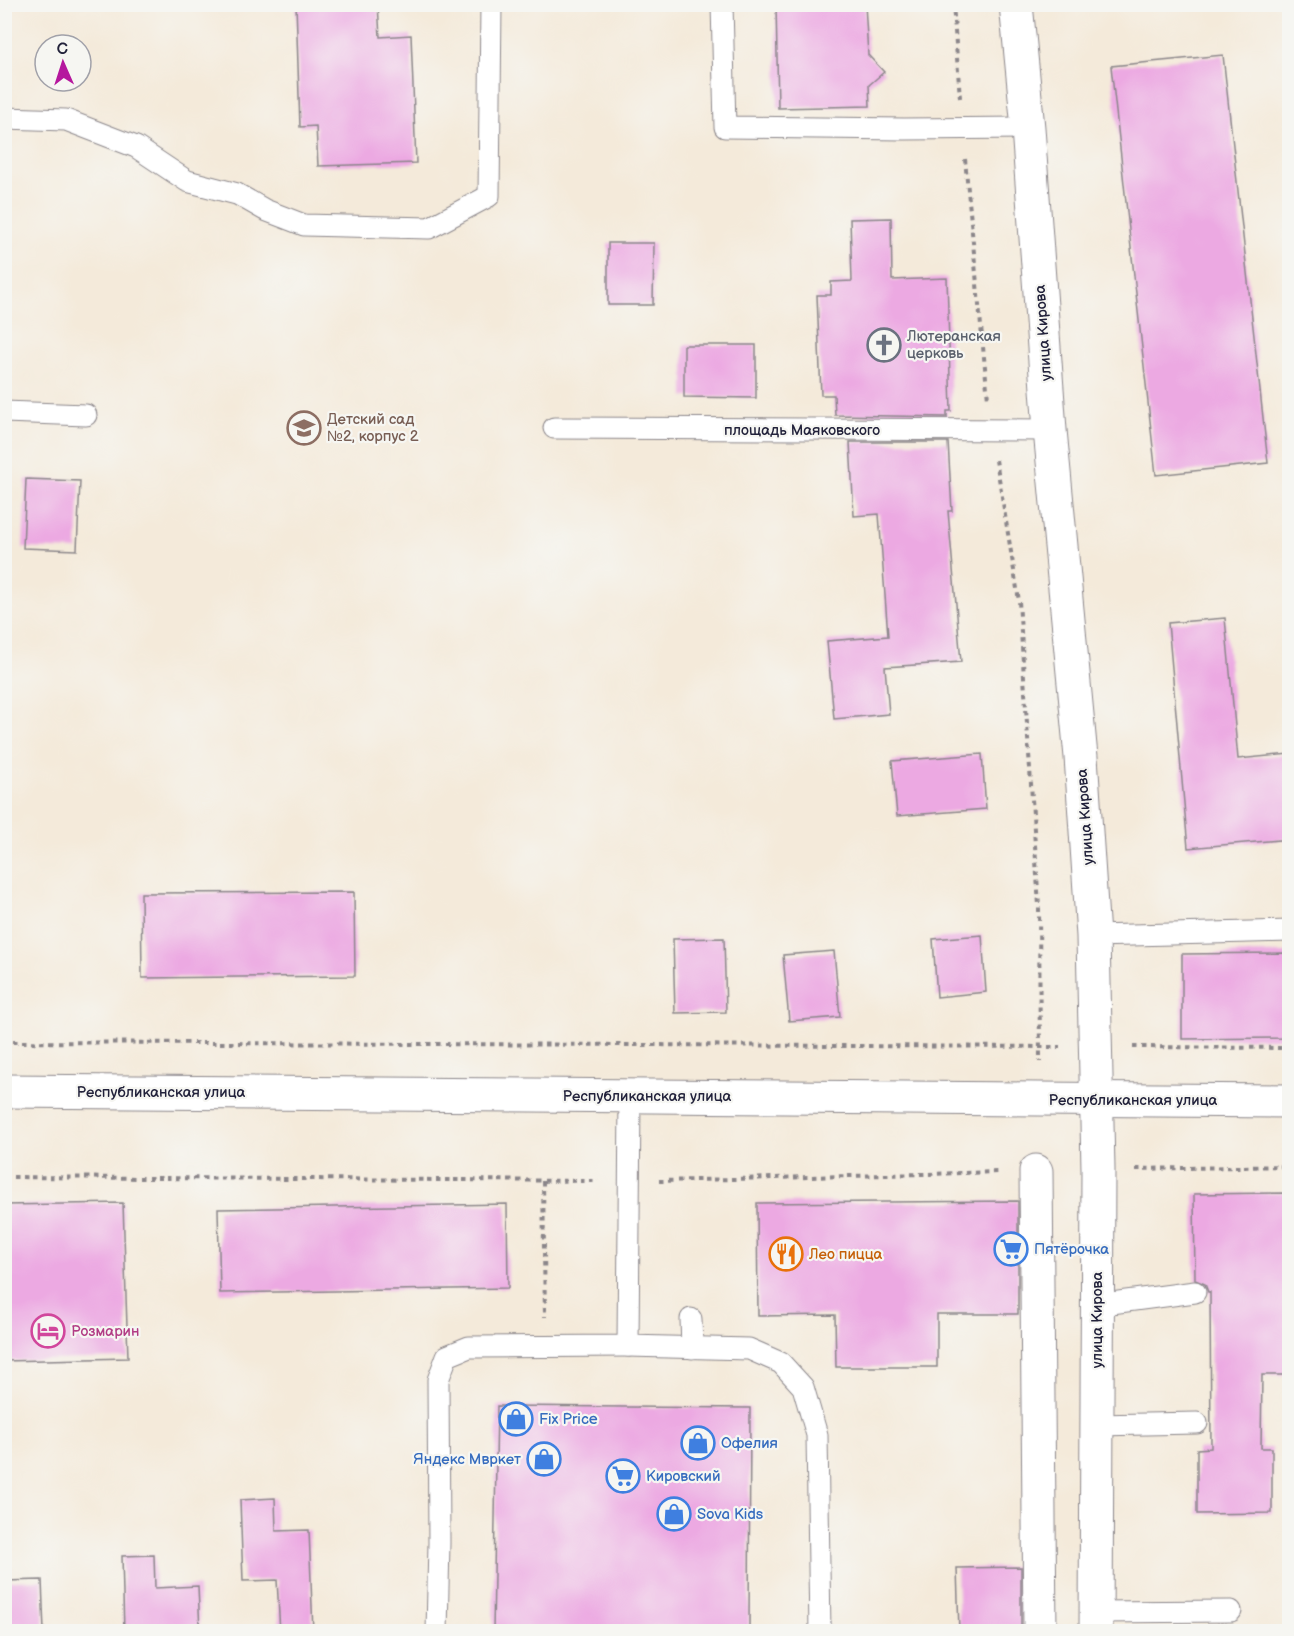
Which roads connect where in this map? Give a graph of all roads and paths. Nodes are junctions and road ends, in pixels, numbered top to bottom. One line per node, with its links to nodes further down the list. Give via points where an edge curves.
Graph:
1 (491, 4): 5 (lane, via 489,196 429,228 304,225 237,194 187,181 136,147 66,120)
2 (722, 4): 7 (lane, via 725,127)
3 (953, 4): 7 (path)
4 (1016, 4): 6 (street, улица Кирова)
5 (4, 118)
6 (1028, 128): 7 (lane); 12 (street, улица Кирова)
7 (962, 129): 11 (path)
8 (4, 412): 9 (lane)
9 (86, 415)
10 (554, 428): 11 (lane, площадь Маяковского)
11 (991, 430): 12 (lane, площадь Маяковского); 16 (path, via 1019,601 1039,906)
12 (1050, 430): 14 (street, улица Кирова, via 1081,757)
13 (1290, 931): 14 (lane)
14 (1093, 936): 17 (street, улица Кирова)
15 (4, 1042): 16 (path)
16 (1041, 1047): 17 (path); 21 (path)
17 (1095, 1047): 18 (path); 22 (street, улица Кирова)
18 (1290, 1048)
19 (4, 1091): 20 (street, Республиканская улица)
20 (630, 1096): 21 (street, Республиканская улица); 29 (lane)
21 (1038, 1099): 22 (street, Республиканская улица)
22 (1097, 1099): 23 (street, Республиканская улица); 27 (street, улица Кирова)
23 (1290, 1101)
24 (1036, 1171): 38 (street)
25 (543, 1180): 30 (path)
26 (1195, 1292): 27 (lane)
27 (1096, 1305): 33 (street, улица Кирова)
28 (691, 1319): 31 (lane)
29 (628, 1346): 30 (lane); 31 (lane)
30 (545, 1347): 36 (lane, via 469,1347 447,1356 438,1380)
31 (692, 1348): 37 (lane, via 749,1349 781,1363 803,1386 817,1435)
32 (1197, 1424): 33 (lane)
33 (1096, 1425): 35 (street, улица Кирова)
34 (1231, 1611): 35 (lane)
35 (1096, 1622)
36 (437, 1632)
37 (820, 1632)
38 (1040, 1632)

